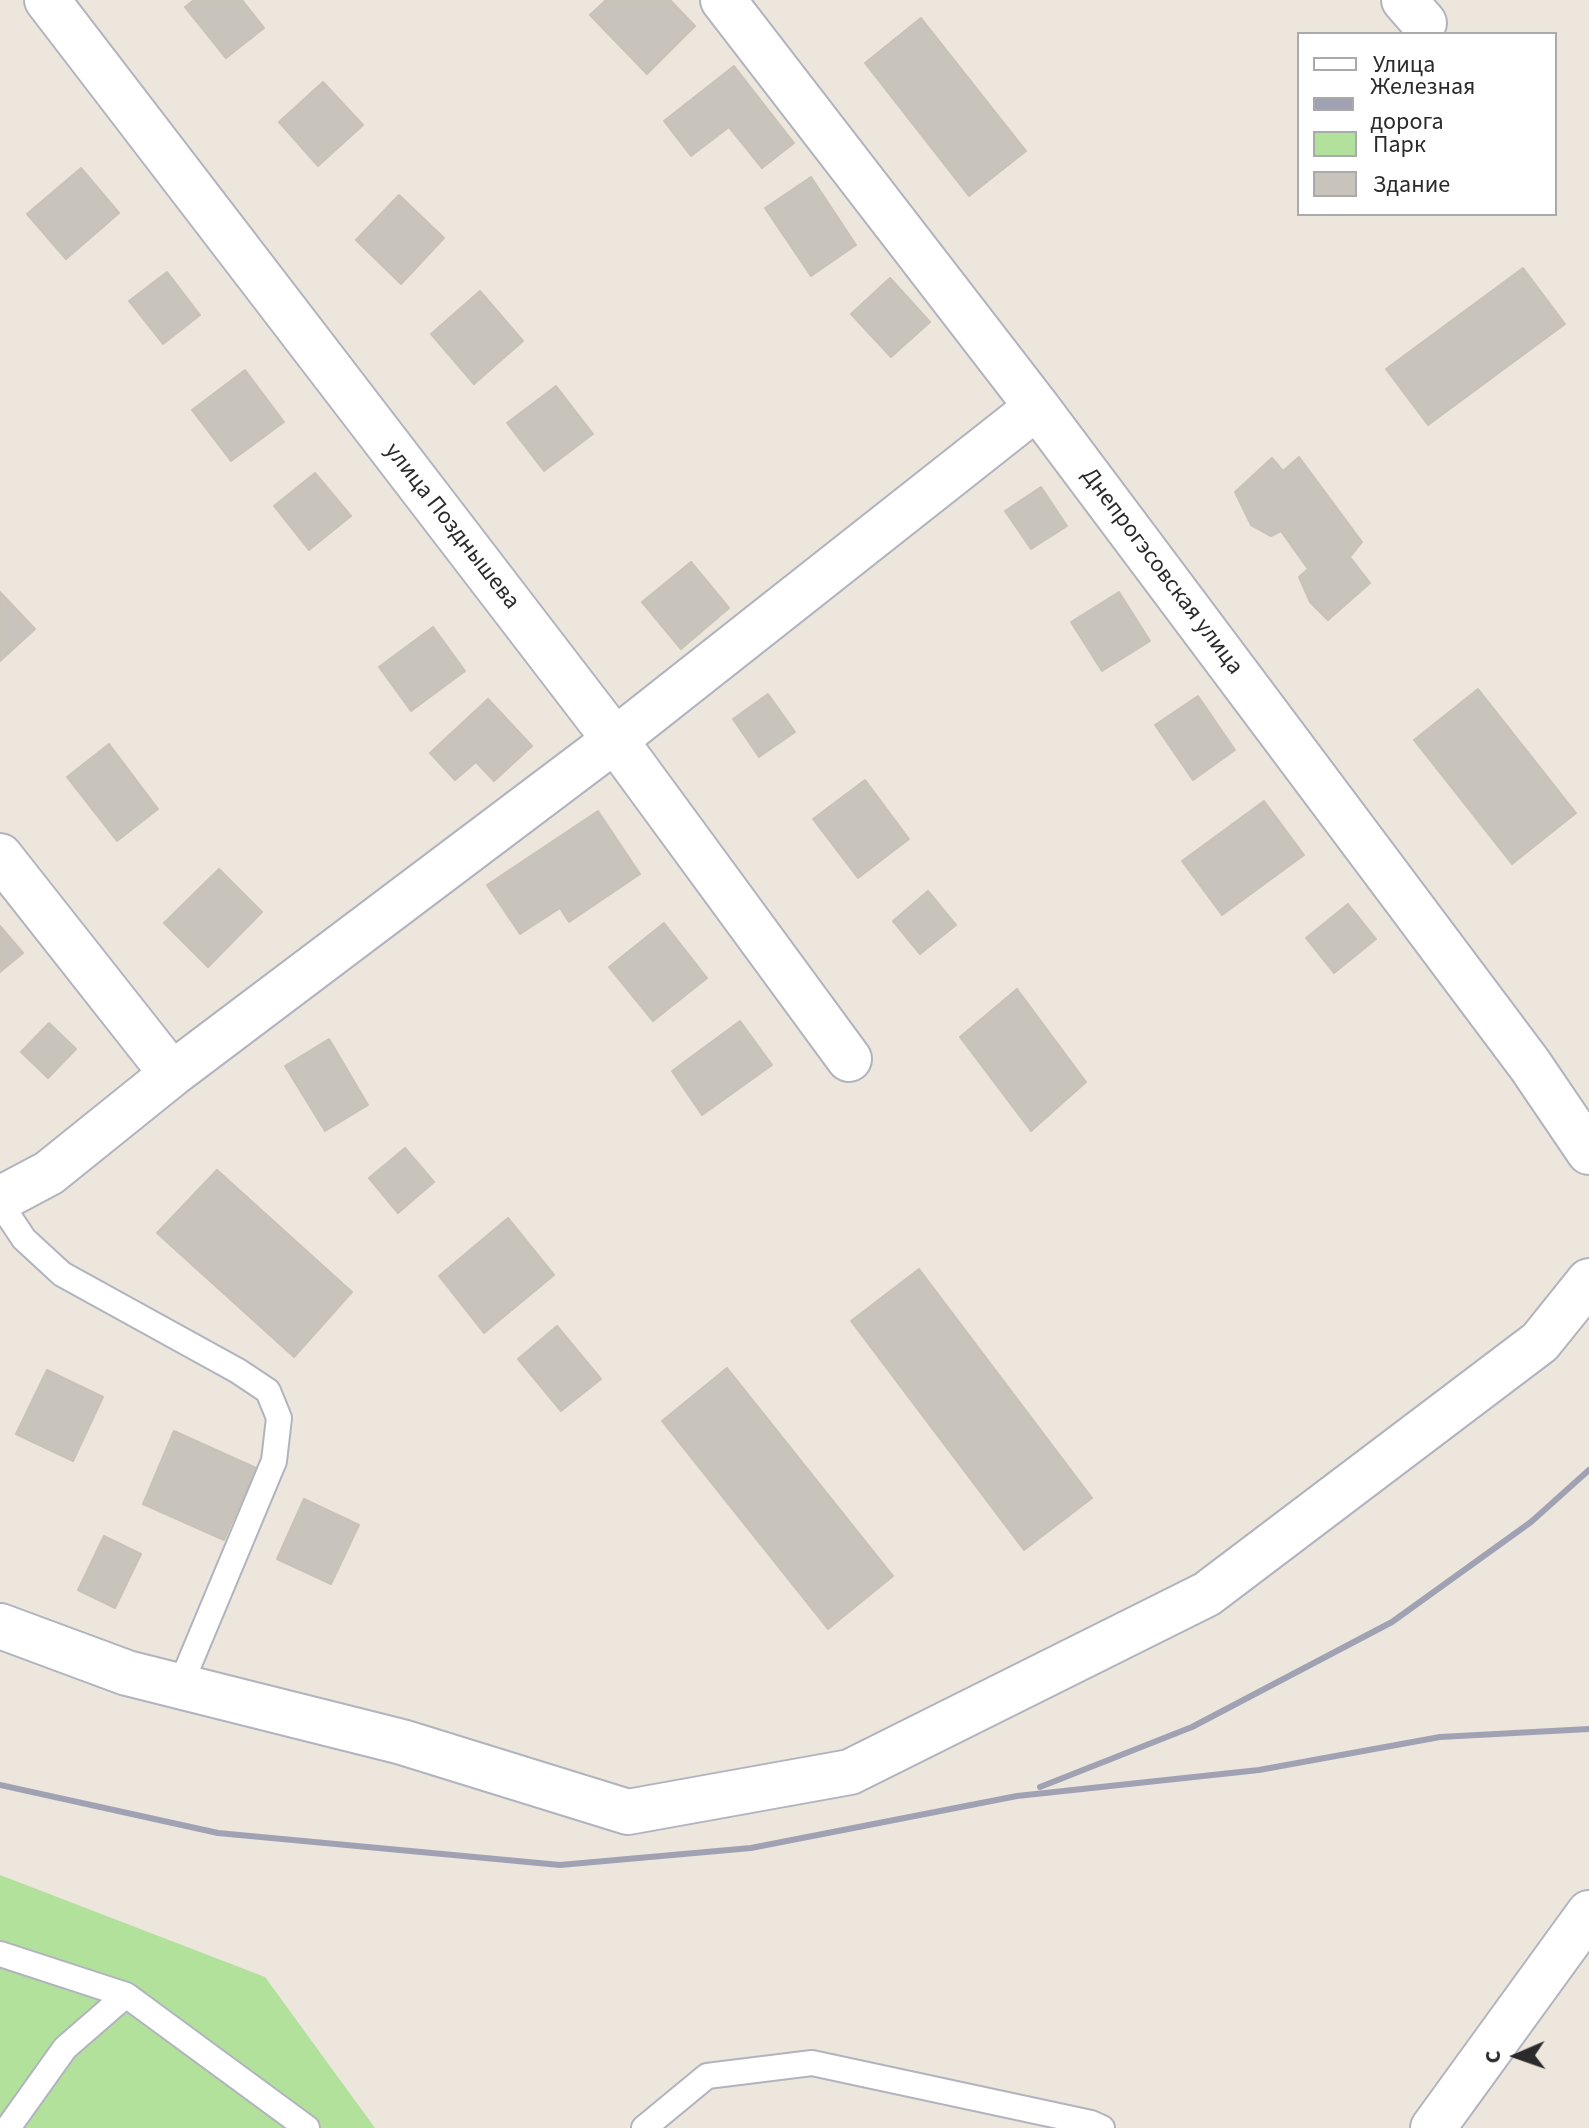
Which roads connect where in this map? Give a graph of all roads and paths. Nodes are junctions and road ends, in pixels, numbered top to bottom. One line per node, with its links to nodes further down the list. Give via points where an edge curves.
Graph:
1 (47, 0): 4 (street, улица Позднышева)
2 (723, 0): 3 (street, Днепрогэсовская улица)
3 (1037, 407): 4 (street); 8 (street, Днепрогэсовская улица, via 1530,1065)
4 (615, 740): 6 (street, улица Позднышева); 7 (street)
5 (0, 856): 7 (street)
6 (849, 1059)
7 (172, 1074): 9 (street, via 49,1173)
8 (1589, 1152)
9 (0, 1201): 12 (lane, via 24,1239 62,1274 238,1371 268,1391 279,1418 274,1461)
10 (1589, 1281): 12 (street, via 1540,1342 1207,1594 850,1772 628,1812 402,1742)
11 (0, 1626): 12 (street, via 127,1673)
12 (180, 1686)
13 (1589, 1913): 20 (street)
14 (0, 1954): 15 (lane)
15 (126, 1995): 16 (lane, via 65,2048); 17 (lane)
16 (8, 2128)
17 (307, 2128)
18 (644, 2128): 19 (lane, via 707,2076 812,2063)
19 (1102, 2128)
20 (1433, 2128)

